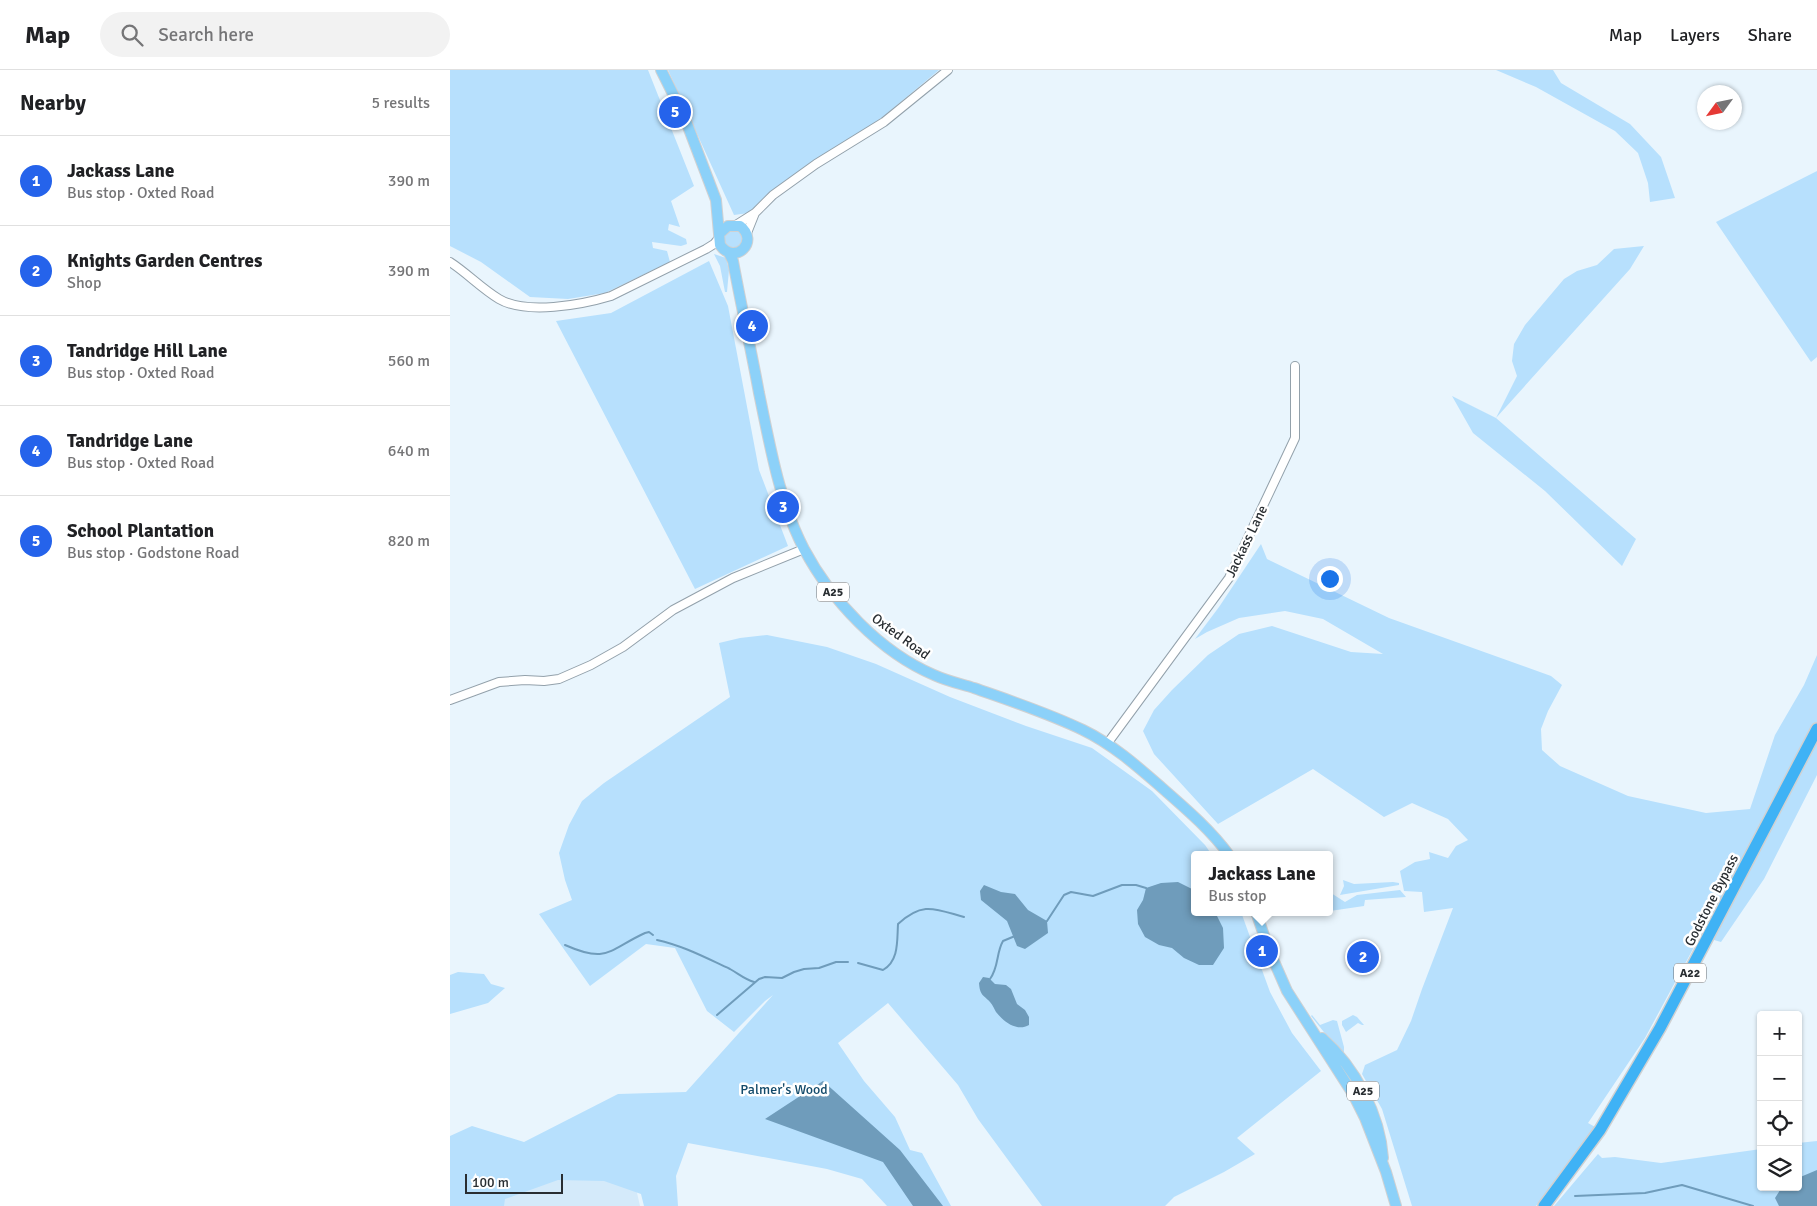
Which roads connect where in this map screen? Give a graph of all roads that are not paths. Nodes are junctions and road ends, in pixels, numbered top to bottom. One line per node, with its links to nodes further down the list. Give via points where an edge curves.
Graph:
1 (661, 70): 3 (main road, via 684,116)
2 (948, 70): 4 (street, via 884,122 773,195)
3 (716, 200): 5 (main road); 7 (main road)
4 (755, 213): 5 (street); 6 (street)
5 (735, 225): 6 (main road); 7 (main road, via 728,226)
6 (746, 233): 9 (main road, via 748,241)
7 (720, 236): 8 (street); 10 (main road)
8 (706, 249): 10 (street); 11 (street, via 611,296 542,308 525,308 499,299)
9 (744, 249): 10 (main road); 12 (main road, Oxted Road / A25)
10 (726, 251): 12 (main road, Oxted Road / A25, via 733,261)
11 (450, 262)
12 (738, 290): 14 (main road, Oxted Road / A25, via 778,480)
13 (1295, 366): 17 (street, Jackass Lane, via 1295,438 1229,578)
14 (804, 549): 15 (street, via 733,578 673,610 623,646 559,680 499,682); 17 (main road, Oxted Road / A25, via 843,605 863,626 908,661 934,675 1058,718)
15 (450, 700)
16 (1817, 729): 21 (highway, Godstone Bypass / A22, via 1660,1028 1600,1130)
17 (1107, 744): 18 (main road, Oxted Road / A25, via 1186,808)
18 (1226, 851)
19 (1257, 916): 20 (main road, A25, via 1287,992 1314,1031 1362,1088 1382,1143 1384,1166)
20 (1396, 1206)
21 (1544, 1206)

